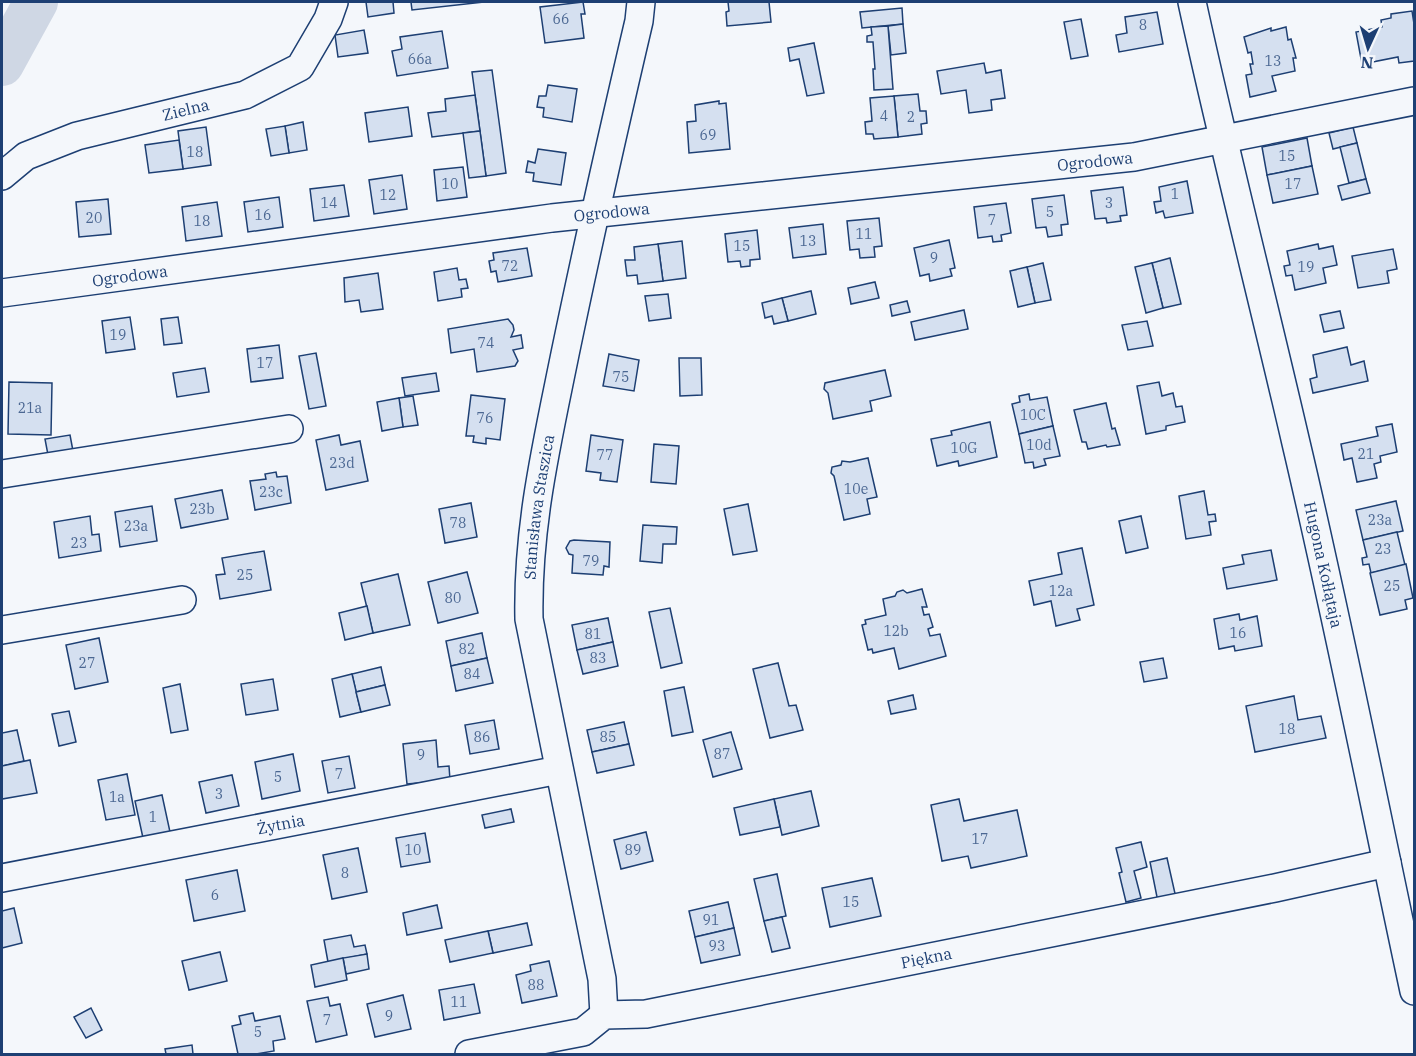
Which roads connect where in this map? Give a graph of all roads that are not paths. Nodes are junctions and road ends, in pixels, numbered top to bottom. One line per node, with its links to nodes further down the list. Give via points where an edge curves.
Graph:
1 (334, 2): 6 (street, Zielna, via 300,67 245,95 67,140 26,156)
2 (641, 2): 7 (street, Stanisława Staszica)
3 (1192, 2): 5 (street, Hugona Kołłątaja)
4 (1414, 101): 5 (street)
5 (1222, 141): 7 (street, Ogrodowa, via 1134,157); 14 (street, Hugona Kołłątaja, via 1296,444)
6 (2, 176)
7 (594, 215): 8 (street, Ogrodowa); 13 (street, Stanisława Staszica, via 537,491 528,583 529,619)
8 (2, 293)
9 (289, 429): 10 (street)
10 (2, 474)
11 (182, 600): 12 (street)
12 (2, 630)
13 (559, 770): 15 (street, Żytnia); 17 (street, Stanisława Staszica, via 602,979)
14 (1387, 863): 16 (street, Hugona Kołłątaja); 17 (street, Piękna, via 646,1014)
15 (2, 878)
16 (1414, 991)
17 (604, 1015): 18 (street, via 583,1032)
18 (469, 1054)

